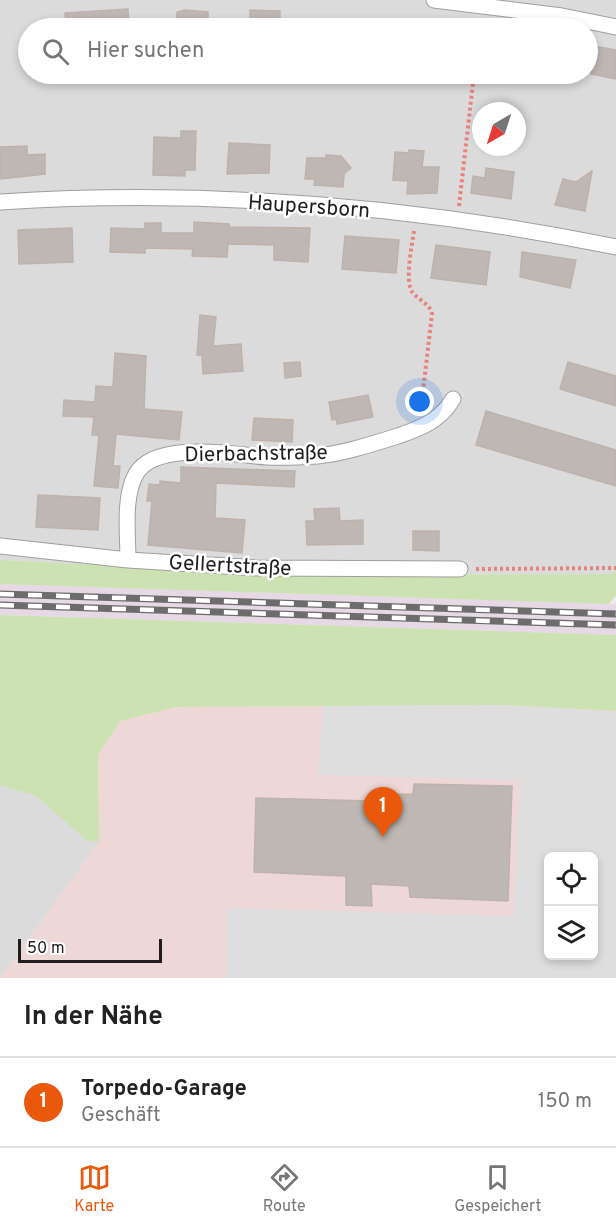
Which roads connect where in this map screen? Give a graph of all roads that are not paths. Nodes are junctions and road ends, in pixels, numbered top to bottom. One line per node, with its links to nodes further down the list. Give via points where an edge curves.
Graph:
1 (434, 0): 2 (street)
2 (572, 18)
3 (598, 23): 4 (street)
4 (616, 27)
5 (0, 202): 6 (street, Haupersborn, via 110,198 247,201 457,219)
6 (616, 247)
7 (453, 399): 9 (street, Dierbachstraße, via 438,418 419,428 321,456 212,452 154,459 142,467 133,482)
8 (0, 546): 9 (street, Gellertstraße)
9 (128, 560): 10 (street, Gellertstraße, via 258,568)
10 (460, 569)

